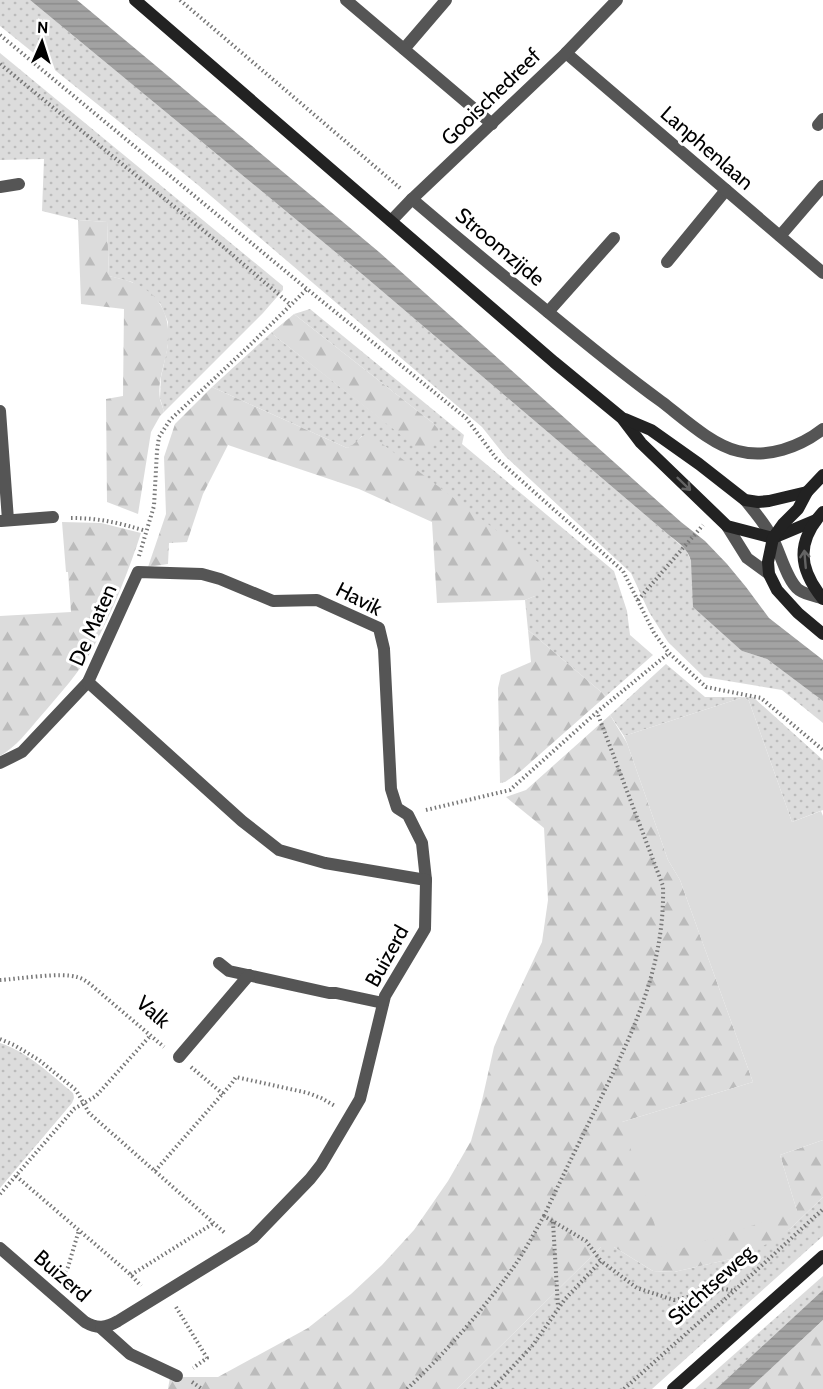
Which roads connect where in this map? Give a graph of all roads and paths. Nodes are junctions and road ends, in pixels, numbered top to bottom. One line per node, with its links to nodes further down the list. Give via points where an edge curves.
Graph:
1 (135, 0): 16 (street)
2 (180, 0): 15 (path)
3 (346, 0): 7 (street)
4 (446, 0): 7 (street)
5 (617, 0): 8 (street, Gooischedreef)
6 (0, 35): 21 (path)
7 (404, 49): 10 (street)
8 (566, 52): 10 (street, Gooischedreef); 14 (street, Lanphenlaan)
9 (0, 64): 22 (path)
10 (492, 124): 15 (street, Gooischedreef)
11 (19, 184): 13 (street)
12 (823, 186): 17 (street)
13 (0, 187)
14 (726, 190): 17 (street, Lanphenlaan); 19 (street)
15 (412, 199): 16 (street, Gooischedreef); 23 (street, Stroomzijde)
16 (392, 221): 25 (street)
17 (780, 236): 20 (street, Lanphenlaan)
18 (614, 238): 23 (street)
19 (667, 262)
20 (823, 273)
21 (307, 289): 22 (path); 40 (path, via 466,418 496,458 624,572)
22 (291, 305): 35 (path, via 170,420 159,437 154,506)
23 (548, 312): 26 (street, Stroomzijde, via 718,443 738,451 772,452 798,445)
24 (0, 411): 32 (street)
25 (622, 418): 29 (street, via 651,430); 34 (street, one-way to 34, via 641,443)
26 (823, 429)
27 (823, 475): 28 (street)
28 (807, 492): 29 (street, via 769,501); 36 (street)
29 (745, 500): 36 (street)
30 (819, 516): 36 (street); 39 (street, one-way to 30, via 804,561 804,542)
31 (53, 517): 32 (street); 35 (path, via 93,518)
32 (4, 520)
33 (703, 525): 40 (path)
34 (727, 526): 36 (street); 38 (street, via 747,558)
35 (147, 531): 37 (path)
36 (773, 538): 38 (street); 39 (street, via 797,589)
37 (138, 572): 43 (street, De Maten); 47 (street, Havik, via 202,574 273,601 317,600 379,628 384,649 391,789 397,808)
38 (768, 574): 41 (street, via 798,613)
39 (822, 598)
40 (638, 600): 42 (path)
41 (823, 634)
42 (669, 653): 44 (path); 45 (path, via 706,687 762,698)
43 (88, 682): 46 (street, De Maten, via 22,752); 48 (street, via 279,850 325,863)
44 (597, 712): 47 (path, via 510,790); 63 (path, via 663,886 664,912 645,1000)
45 (823, 750)
46 (0, 763)
47 (408, 815): 48 (street, Havik, via 422,843)
48 (426, 880): 52 (street, Buizerd, via 425,929)
49 (219, 963): 50 (street, via 229,971)
50 (249, 975): 52 (street); 55 (street, Valk)
51 (0, 980): 53 (path, Valk, via 76,976)
52 (383, 1003): 58 (street, Buizerd, via 360,1099)
53 (150, 1036): 55 (path, Valk); 57 (path, via 96,1096)
54 (0, 1039): 57 (path, via 39,1060 76,1090)
55 (179, 1057): 56 (path)
56 (223, 1094): 58 (path, via 236,1077 308,1093); 59 (path)
57 (83, 1103): 59 (path, via 89,1113); 60 (path, via 74,1108)
58 (351, 1116): 68 (street, Buizerd, via 310,1179 253,1238)
59 (155, 1171): 65 (path)
60 (16, 1176): 61 (path); 66 (path)
61 (0, 1194)
62 (823, 1209): 73 (path, Stichtseweg)
63 (544, 1216): 64 (path); 80 (path, via 514,1266 472,1321)
64 (553, 1222): 70 (path, via 586,1241); 76 (path)
65 (214, 1223): 68 (path, via 232,1238); 71 (path)
66 (79, 1230): 71 (path); 74 (path, via 68,1267)
67 (0, 1248): 74 (street, Buizerd)
68 (237, 1248): 72 (street, Buizerd)
69 (823, 1256): 83 (street)
70 (601, 1261): 73 (path, via 637,1288 674,1300 725,1289); 76 (path)
71 (131, 1275): 75 (path)
72 (166, 1291): 75 (street, Buizerd); 78 (path, via 207,1358)
73 (734, 1292): 82 (path, Stichtseweg)
74 (51, 1293): 77 (street, Buizerd, via 92,1327)
75 (150, 1301): 77 (street, Buizerd)
76 (558, 1308): 81 (path, via 533,1345)
77 (101, 1328): 79 (street, Buizerd, via 130,1354)
78 (189, 1370)
79 (177, 1376)
80 (407, 1389)
81 (492, 1389)
82 (624, 1389)
83 (673, 1389)

